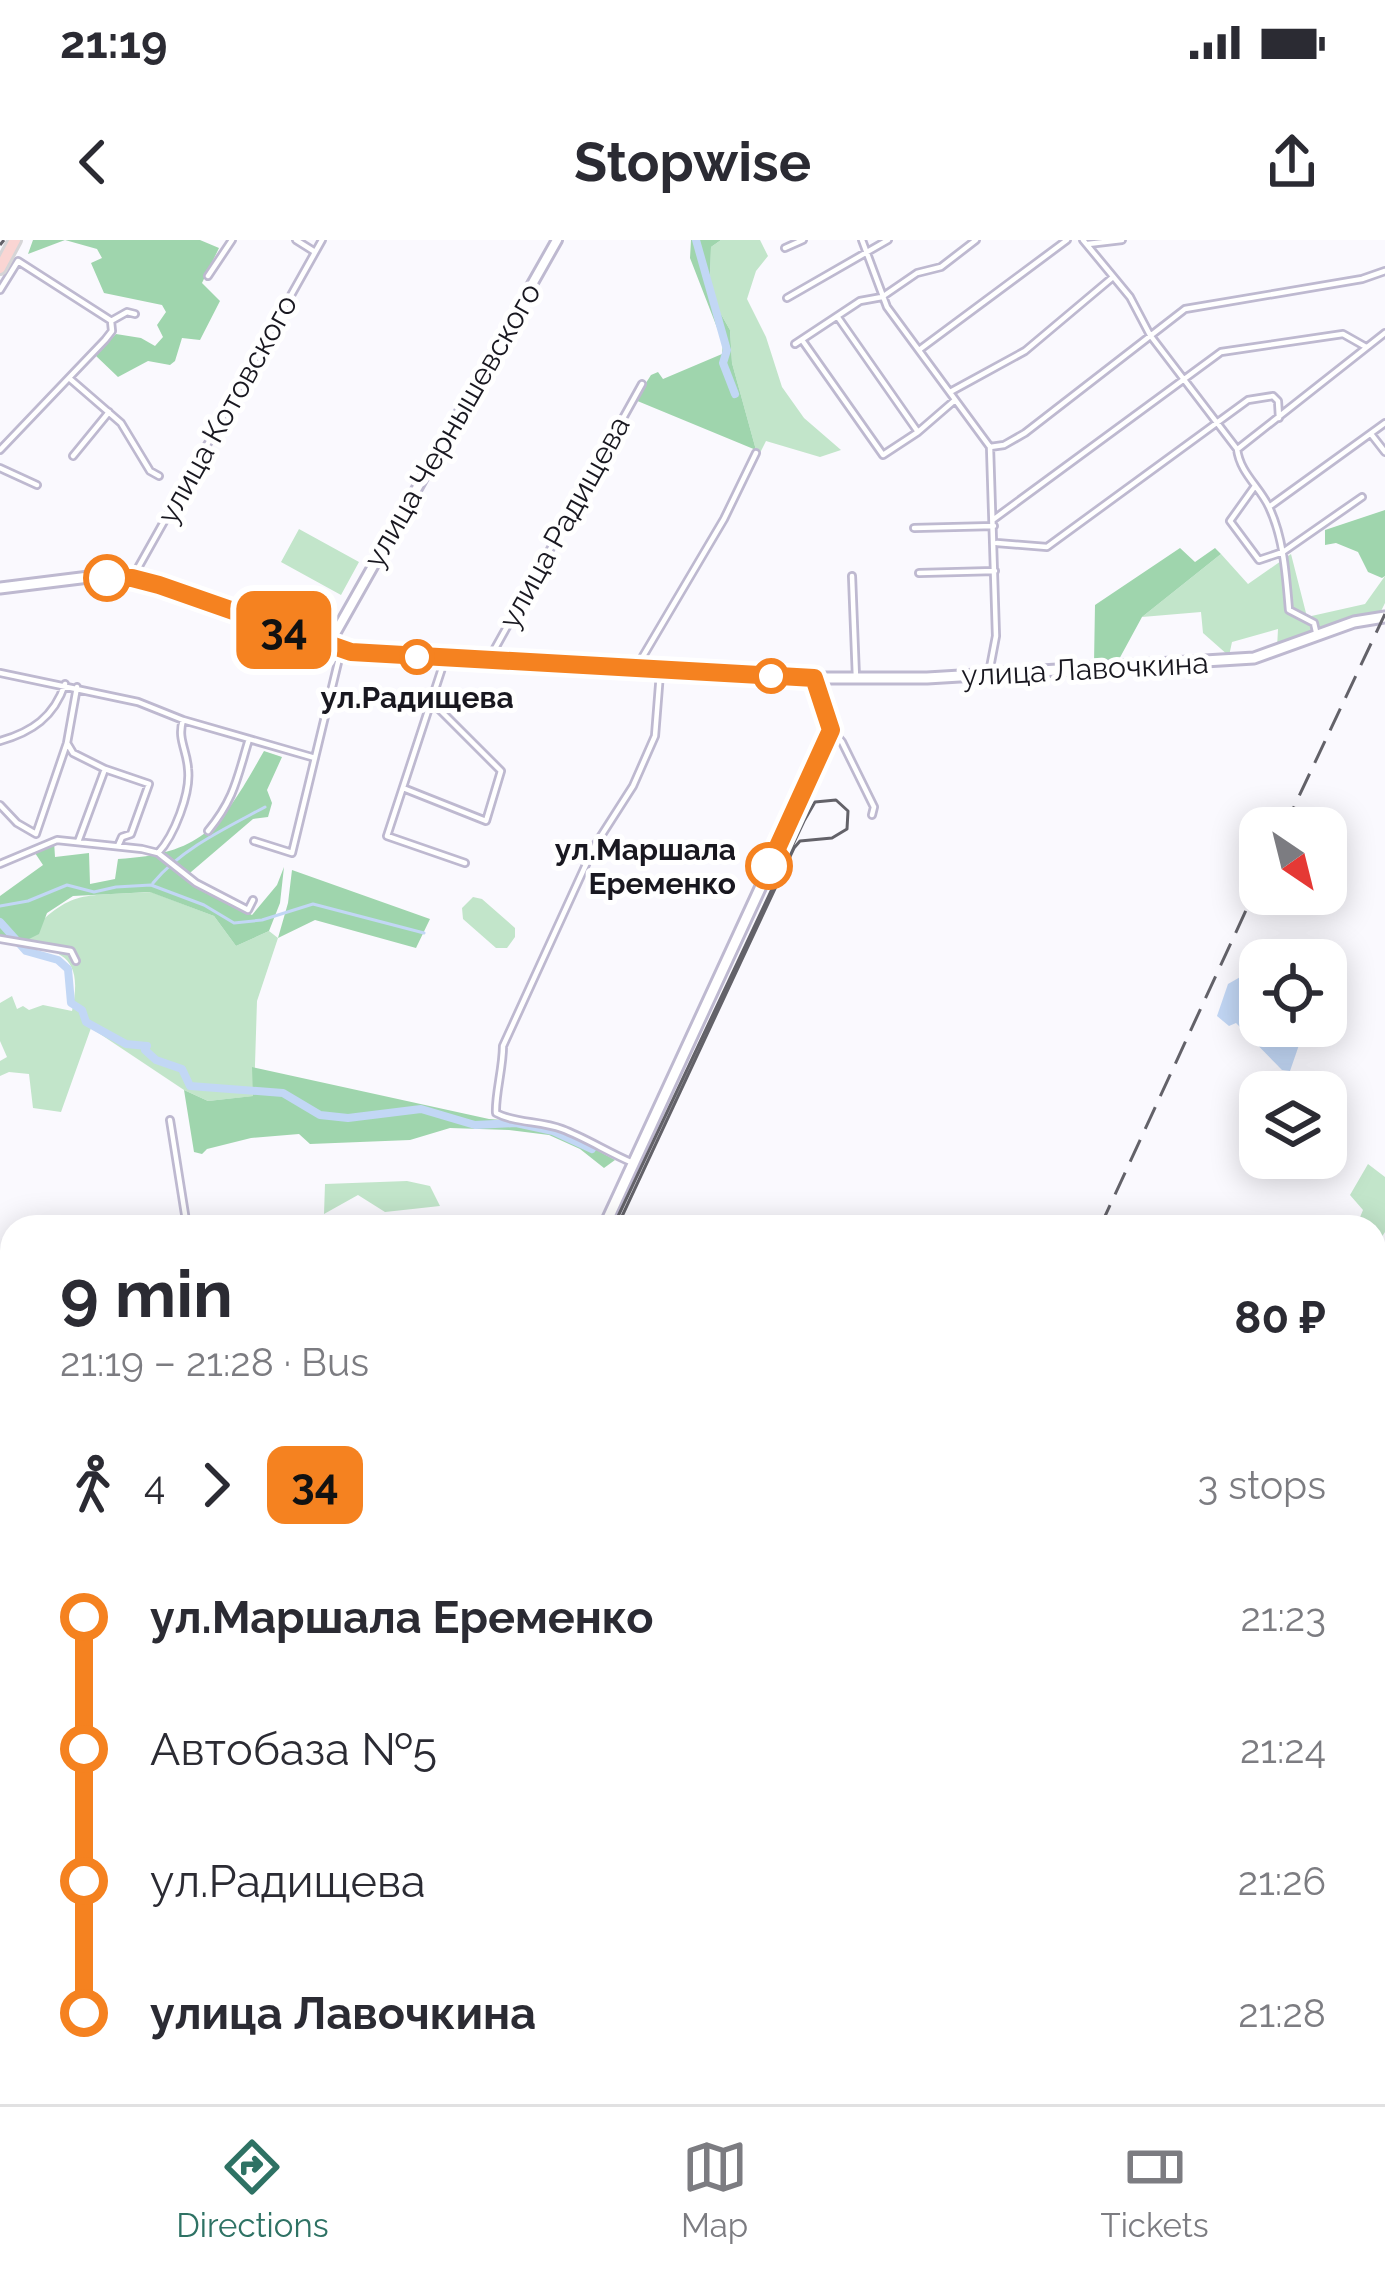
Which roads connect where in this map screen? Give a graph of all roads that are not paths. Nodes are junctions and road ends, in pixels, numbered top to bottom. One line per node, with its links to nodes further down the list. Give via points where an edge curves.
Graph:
1 (15, 240): 16 (main road)
2 (232, 240): 18 (street)
3 (296, 240): 14 (street)
4 (322, 240): 14 (street, улица Котовского)
5 (557, 240): 64 (street, улица Чернышевского)
6 (802, 240): 13 (street)
7 (862, 240): 15 (street)
8 (888, 240): 15 (street)
9 (976, 240): 21 (street)
10 (1066, 240): 29 (street)
11 (1122, 240): 12 (street)
12 (1085, 242): 19 (street)
13 (784, 248)
14 (315, 251): 60 (street, улица Котовского)
15 (868, 253): 21 (street); 22 (street)
16 (0, 268)
17 (1385, 271): 27 (street, via 1199,304)
18 (208, 276)
19 (1113, 277): 27 (street); 33 (street, via 1025,351)
20 (0, 290): 25 (street, via 18,261)
21 (882, 297): 24 (street); 29 (street)
22 (787, 298)
23 (135, 314): 25 (street)
24 (837, 316): 39 (street); 39 (street, via 798,342 883,455)
25 (111, 321): 30 (street, via 112,331)
26 (1385, 333): 28 (street)
27 (1150, 335): 31 (street); 41 (street, via 1025,433)
28 (1366, 347): 31 (street, via 1343,334 1221,352); 36 (street)
29 (919, 350): 33 (street)
30 (68, 378): 35 (street); 43 (street)
31 (1185, 380): 38 (street); 53 (street)
32 (641, 384): 67 (street, улица Радищева)
33 (950, 392): 34 (street)
34 (955, 400): 39 (street); 41 (street)
35 (109, 412): 46 (street); 48 (street)
36 (1279, 418): 38 (street, via 1274,396 1248,400); 42 (street)
37 (1385, 423): 40 (street)
38 (1218, 424): 42 (street); 55 (street, via 1047,547)
39 (918, 432)
40 (1371, 434): 44 (street); 52 (street)
41 (990, 447): 53 (street)
42 (1237, 449): 50 (street)
43 (0, 450)
44 (1385, 452)
45 (756, 453): 68 (street)
46 (73, 456)
47 (0, 468): 49 (street)
48 (159, 476)
49 (37, 485)
50 (1255, 487): 52 (street); 56 (street, via 1230,521 1259,560)
51 (1363, 497): 56 (street)
52 (1269, 507): 56 (street)
53 (994, 522): 54 (street); 55 (street)
54 (914, 528)
55 (995, 543): 57 (street)
56 (1283, 552): 63 (street, via 1289,610 1313,623)
57 (995, 571): 58 (street); 71 (street)
58 (919, 573)
59 (852, 576): 73 (street)
60 (132, 578): 61 (main road, улица Лавочкина); 64 (main road, улица Лавочкина)
61 (0, 588)
62 (1385, 617): 63 (main road, улица Лавочкина)
63 (1317, 637): 71 (main road, улица Лавочкина, via 1254,658)
64 (328, 646): 65 (main road, улица Лавочкина)
65 (341, 650): 66 (main road, улица Лавочкина); 82 (street)
66 (446, 659): 67 (main road, улица Лавочкина); 76 (street)
67 (488, 661): 68 (main road, улица Лавочкина)
68 (635, 669): 69 (main road, улица Лавочкина)
69 (660, 670): 72 (main road, улица Лавочкина); 100 (street, via 655,736 562,912 503,1046 495,1104 504,1118 560,1128)
70 (0, 674): 74 (street)
71 (989, 674): 73 (main road, улица Лавочкина)
72 (814, 678): 73 (main road, улица Лавочкина); 78 (main road)
73 (856, 678)
74 (65, 684): 75 (street); 80 (street, via 45,719)
75 (77, 687): 77 (street); 81 (street)
76 (433, 703): 84 (street); 84 (street, via 501,771 486,821)
77 (183, 720): 79 (street); 93 (street, via 187,782)
78 (831, 730): 86 (street); 100 (main road)
79 (248, 739): 82 (street); 87 (street, via 229,805)
80 (0, 741)
81 (67, 743): 83 (street); 88 (street)
82 (315, 758): 91 (street, via 292,854)
83 (105, 769): 90 (street); 92 (street, via 149,784)
84 (403, 788): 94 (street, via 387,836)
85 (0, 805): 88 (street)
86 (872, 815)
87 (208, 831)
88 (35, 834): 89 (street)
89 (57, 840): 90 (street); 95 (street)
90 (78, 842): 92 (street)
91 (254, 842)
92 (118, 846): 93 (street)
93 (158, 853): 96 (street, via 248,910)
94 (465, 863)
95 (0, 864)
96 (253, 900)
97 (0, 939): 98 (street, via 71,951)
98 (76, 961)
99 (170, 1120): 101 (street)
100 (633, 1163): 102 (main road)
101 (185, 1215)
102 (609, 1215)

